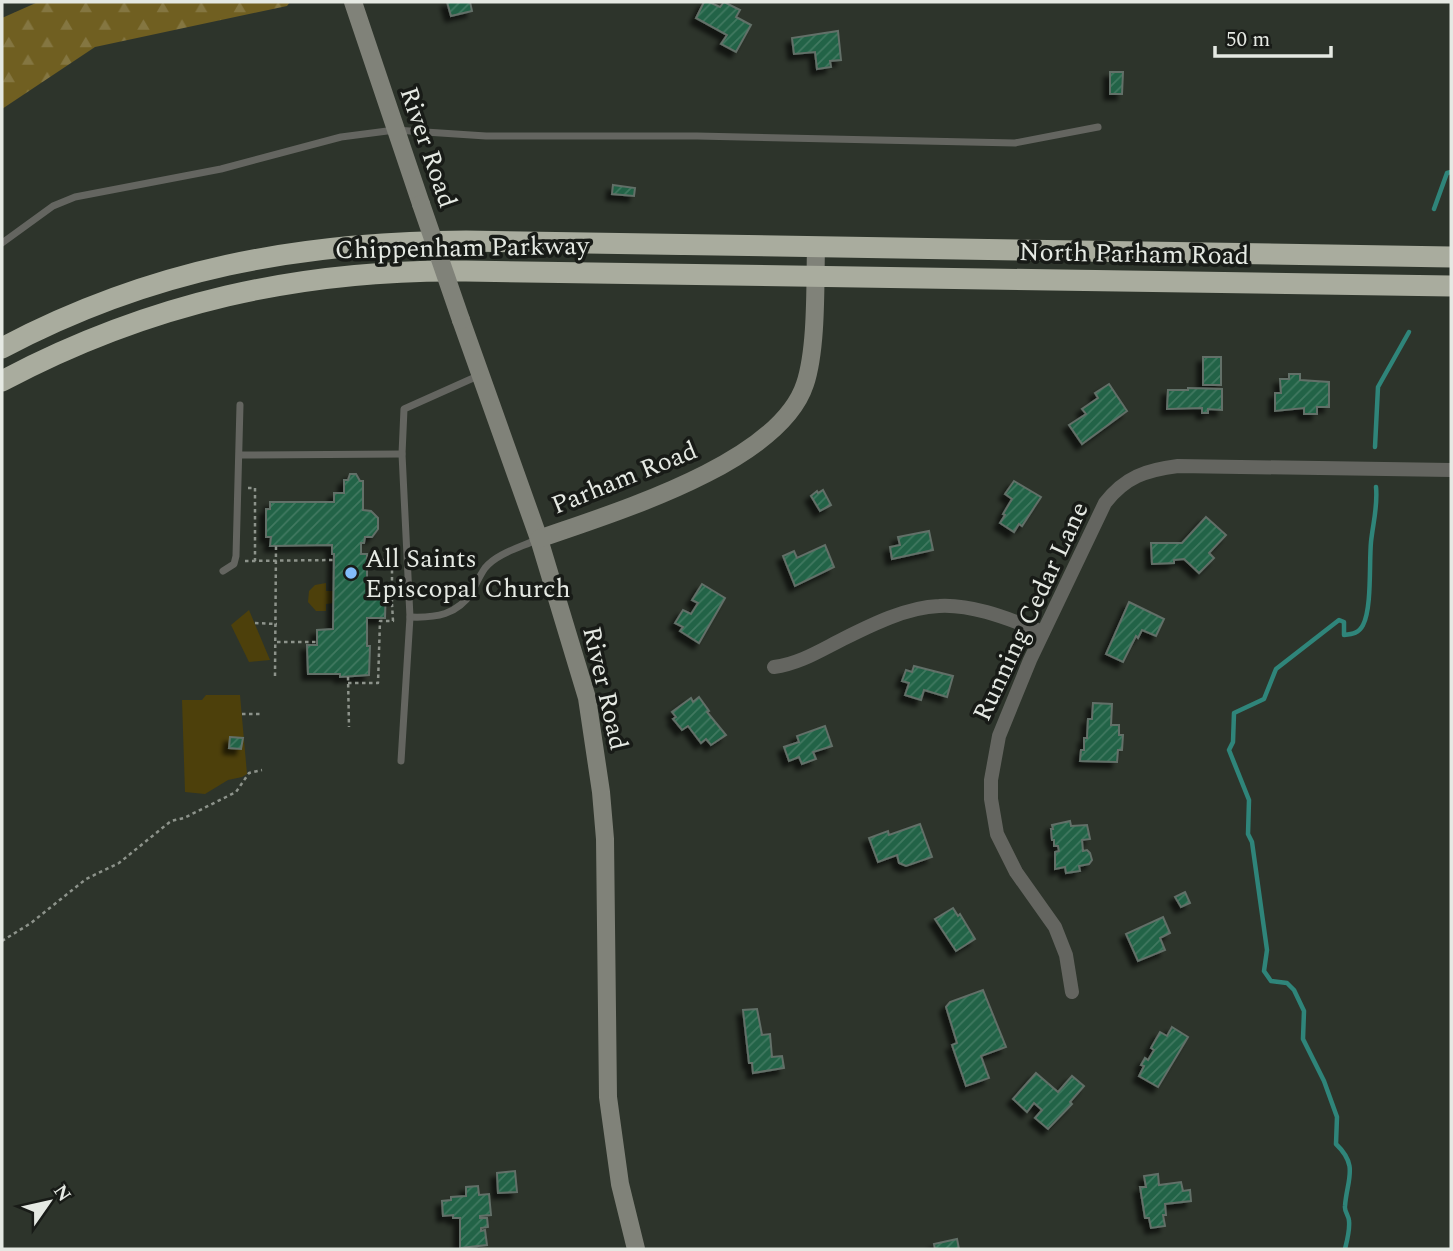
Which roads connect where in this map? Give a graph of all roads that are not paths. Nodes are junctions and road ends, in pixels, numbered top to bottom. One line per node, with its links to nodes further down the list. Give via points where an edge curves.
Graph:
1 (353, 2): 3 (main road, River Road)
2 (1098, 127): 3 (lane, via 1015,142 486,136)
3 (396, 130): 4 (lane, via 341,137 221,169 75,197 53,206); 10 (main road, River Road, bridge)
4 (2, 243)
5 (817, 246): 6 (highway, North Parham Road); 7 (main road, Parham Road); 9 (highway, Chippenham Parkway, via 411,242 307,250 224,265 143,288)
6 (1451, 257)
7 (815, 276): 8 (highway, North Parham Road); 11 (highway, Chippenham Parkway, via 425,270 324,277 239,292 158,314 78,344); 16 (main road, Parham Road, via 809,372 796,403 776,427 702,477)
8 (1451, 286)
9 (2, 348)
10 (480, 375): 13 (lane, via 404,409); 16 (main road, River Road)
11 (2, 381)
12 (240, 405): 14 (lane)
13 (402, 454): 14 (lane); 18 (lane)
14 (240, 455): 17 (lane, via 235,561)
15 (1451, 470): 19 (street, Running Cedar Lane, via 1178,466 1136,474 1105,503)
16 (539, 539): 18 (lane, via 495,559 458,608 431,618); 23 (main road, River Road, via 587,698 601,792 608,1097 620,1184)
17 (223, 571)
18 (410, 617): 21 (lane)
19 (1043, 632): 20 (street, via 972,610 937,606 902,614 798,661); 22 (street, Running Cedar Lane, via 999,736 991,799 1004,852 1055,928 1066,955)
20 (774, 667)
21 (401, 761)
22 (1072, 992)
23 (636, 1249)

